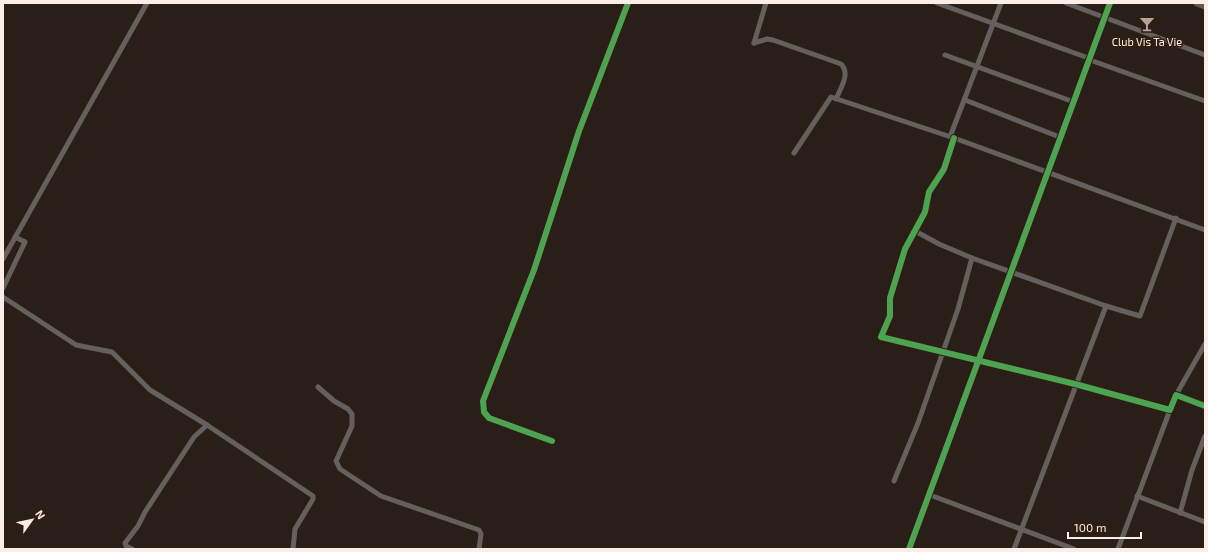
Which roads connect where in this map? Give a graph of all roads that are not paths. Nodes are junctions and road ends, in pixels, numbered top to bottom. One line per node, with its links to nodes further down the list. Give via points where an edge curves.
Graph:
1 (147, 3): 27 (street)
2 (628, 3): 44 (street, via 577,139 534,270 483,401 484,412 489,418)
3 (766, 3): 16 (street, via 754,43 772,40 841,64 846,75)
4 (937, 3): 11 (street)
5 (1000, 3): 11 (street)
6 (1066, 3): 10 (street)
7 (1110, 3): 10 (street)
8 (1197, 3): 9 (street)
9 (1205, 6)
10 (1105, 18): 13 (street); 14 (street)
11 (994, 23): 14 (street); 15 (street)
12 (946, 55): 15 (street)
13 (1205, 55)
14 (1091, 59): 18 (street); 19 (street)
15 (978, 66): 17 (street); 19 (street)
16 (836, 99): 20 (street); 22 (street, via 831,97)
17 (965, 100): 20 (street); 21 (street)
18 (1205, 101)
19 (1074, 102): 21 (street)
20 (952, 137): 23 (street); 26 (street, via 946,164 929,192 925,212)
21 (1062, 138): 23 (street)
22 (794, 153)
23 (1049, 173): 24 (street); 30 (street)
24 (1176, 218): 25 (street); 33 (street, via 1140,316)
25 (1205, 230)
26 (915, 231): 28 (street); 35 (street, via 905,249 890,298 890,316 882,337)
27 (16, 237): 29 (street); 31 (street, via 25,242)
28 (972, 258): 30 (street); 35 (street, via 958,309)
29 (3, 259)
30 (1012, 272): 33 (street); 36 (street)
31 (3, 288)
32 (3, 296): 42 (street, via 76,345 112,352 150,390)
33 (1106, 306): 37 (street)
34 (1205, 344): 39 (street)
35 (941, 352): 36 (street); 45 (street, via 918,423)
36 (979, 361): 37 (street); 46 (street)
37 (1075, 384): 41 (street); 50 (street)
38 (318, 387): 53 (street, via 352,414 352,426 336,461 340,469 381,496 479,530)
39 (1176, 395): 40 (street); 41 (street)
40 (1205, 406)
41 (1170, 410): 47 (street)
42 (207, 425): 51 (street, via 194,436 125,543); 52 (street, via 313,496 295,530)
43 (1205, 436): 48 (street)
44 (552, 441)
45 (894, 480)
46 (930, 495): 50 (street); 54 (street)
47 (1137, 496): 48 (street); 57 (street)
48 (1180, 513): 49 (street)
49 (1205, 522)
50 (1021, 530): 55 (street); 56 (street)
51 (132, 549)
52 (293, 549)
53 (479, 549)
54 (909, 549)
55 (1014, 549)
56 (1074, 549)
57 (1118, 549)

